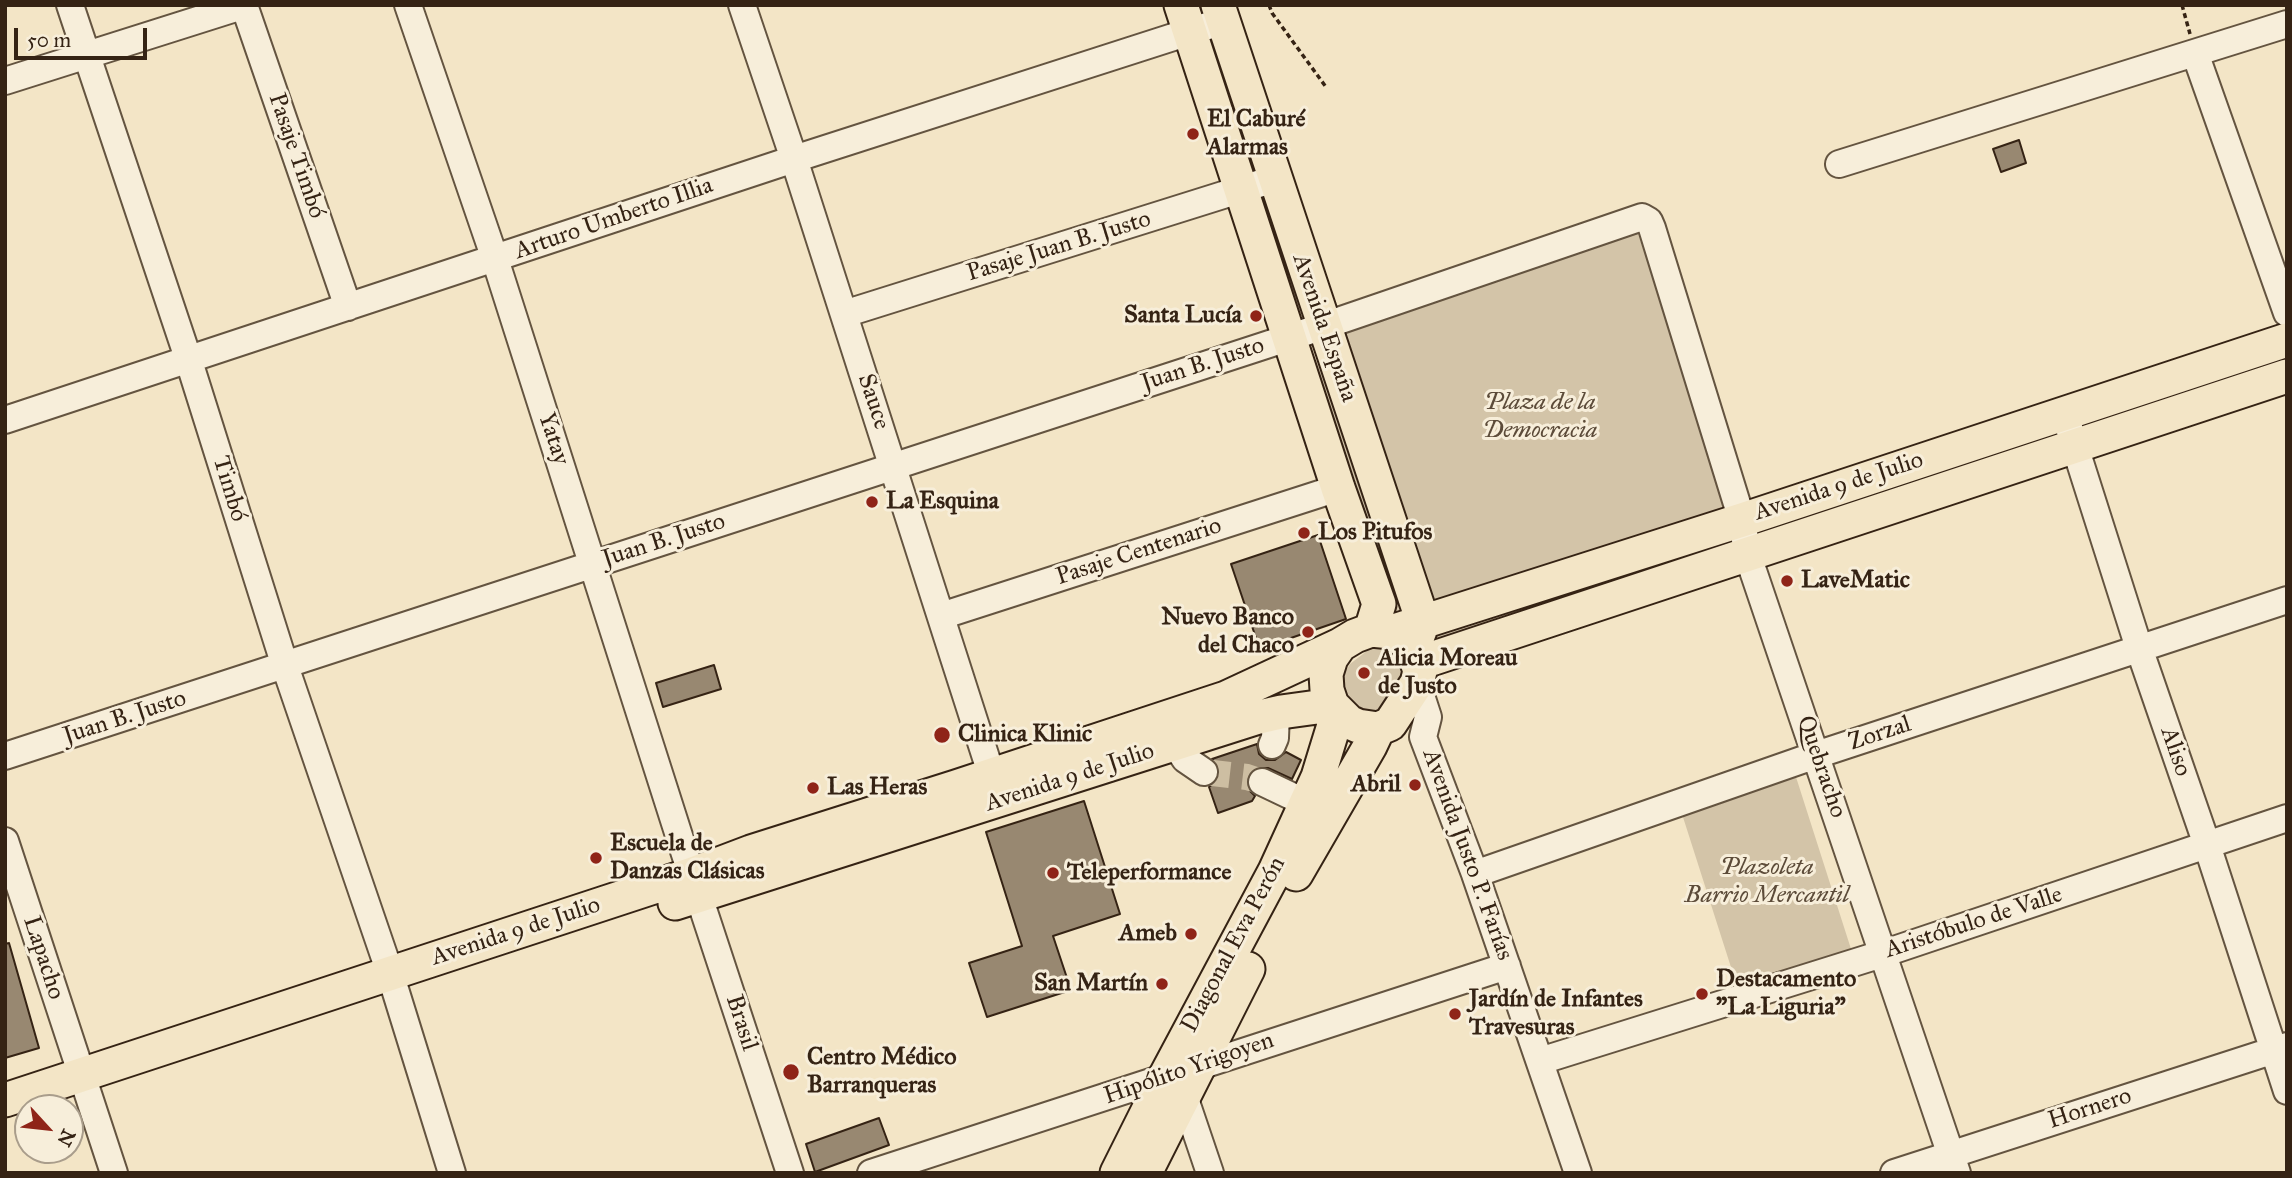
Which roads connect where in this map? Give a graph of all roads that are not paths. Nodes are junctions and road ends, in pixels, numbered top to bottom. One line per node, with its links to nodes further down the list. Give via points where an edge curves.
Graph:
1 (70, 5): 9 (street, Timbó)
2 (245, 5): 9 (street); 16 (street, Pasaje Timbó)
3 (408, 5): 15 (street, Yatay)
4 (742, 5): 11 (street, Sauce)
5 (1220, 13): 6 (street, Arturo Umberto Illia); 13 (main road, Avenida España)
6 (1185, 18): 11 (street, Arturo Umberto Illia); 14 (main road, Avenida España)
7 (2287, 23): 8 (street)
8 (2195, 53): 12 (street); 17 (street)
9 (86, 55): 10 (street); 22 (street, Timbó)
10 (5, 81)
11 (794, 159): 15 (street, Arturo Umberto Illia); 18 (street, Sauce)
12 (1839, 164)
13 (1274, 179): 14 (street, Pasaje Juan B. Justo); 19 (main road, Avenida España)
14 (1241, 190): 18 (street, Pasaje Juan B. Justo); 20 (main road, Avenida España)
15 (495, 259): 16 (street, Arturo Umberto Illia); 31 (street, Yatay)
16 (348, 307): 22 (street, Arturo Umberto Illia)
17 (2287, 313)
18 (845, 314): 27 (street, Sauce)
19 (1323, 325): 20 (street, Juan B. Justo); 29 (street, Juan B. Justo, via 1642,217 1652,228); 35 (main road, Avenida España)
20 (1289, 337): 27 (street, Juan B. Justo); 28 (main road, Avenida España)
21 (2287, 340): 24 (main road, Avenida 9 de Julio)
22 (188, 358): 25 (street, Arturo Umberto Illia); 37 (street, Timbó)
23 (2287, 376): 26 (main road, Avenida 9 de Julio)
24 (2064, 412): 26 (street, Aliso); 29 (main road, Avenida 9 de Julio)
25 (5, 420)
26 (2076, 447): 30 (main road, Avenida 9 de Julio); 36 (street, Aliso)
27 (893, 465): 31 (street, Juan B. Justo); 33 (street, Sauce)
28 (1338, 488): 33 (street, Pasaje Centenario); 35 (main road, Avenida España, via 1379,604)
29 (1742, 520): 30 (street, Quebracho); 35 (main road, Avenida 9 de Julio)
30 (1747, 553): 35 (main road, Avenida 9 de Julio); 44 (street, Quebracho)
31 (593, 565): 37 (street, Juan B. Justo); 54 (street, Yatay)
32 (2287, 600): 36 (street, Zorzal)
33 (941, 616): 48 (street, Sauce)
34 (1340, 645): 35 (main road, via 1355,636); 38 (main road, via 1326,674); 48 (main road, Avenida 9 de Julio, via 1226,698)
35 (1406, 647): 40 (main road); 41 (street, Avenida Justo P. Farías, via 1428,717)
36 (2139, 648): 44 (street, Zorzal); 52 (street, Aliso)
37 (285, 666): 45 (street, Juan B. Justo); 57 (street, Timbó)
38 (1335, 709): 39 (main road, Avenida 9 de Julio); 40 (main road, via 1358,726); 49 (main road, Diagonal Eva Perón, via 1318,777)
39 (1276, 713): 42 (main road, Avenida 9 de Julio); 43 (street)
40 (1384, 727): 41 (street, Avenida Justo P. Farías); 60 (main road, Diagonal Eva Perón, via 1296,873)
41 (1423, 737): 53 (street, Avenida Justo P. Farías)
42 (1174, 744): 46 (street); 48 (main road, Avenida 9 de Julio)
43 (1272, 745)
44 (1816, 755): 53 (street, Zorzal); 55 (street, Quebracho)
45 (5, 756)
46 (1204, 772)
47 (1262, 782): 49 (street)
48 (996, 787): 54 (main road, Avenida 9 de Julio, via 956,788 751,852)
49 (1306, 803): 62 (main road, Diagonal Eva Perón)
50 (2287, 818): 52 (street, Aristóbulo de Valle)
51 (5, 841): 61 (street, Lapacho)
52 (2207, 845): 55 (street, Aristóbulo de Valle); 58 (street, Aliso)
53 (1475, 874): 56 (street, Avenida Justo P. Farías)
54 (696, 885): 57 (main road, Avenida 9 de Julio); 69 (street, Brasil)
55 (1885, 953): 59 (street, Aristóbulo de Valle); 66 (street, Quebracho)
56 (1507, 966): 59 (street, Avenida Justo P. Farías); 60 (street, Hipólito Yrigoyen)
57 (393, 983): 61 (main road, Avenida 9 de Julio); 68 (street, Timbó)
58 (2280, 1048): 63 (street, Aliso); 66 (street, Hornero)
59 (1540, 1061): 74 (street, Avenida Justo P. Farías)
60 (1200, 1065): 62 (main road, Diagonal Eva Perón)
61 (84, 1085): 64 (main road, Avenida 9 de Julio); 65 (main road, Avenida 9 de Julio); 67 (street, Lapacho)
62 (1174, 1088): 70 (street, Hipólito Yrigoyen); 71 (main road, Diagonal Eva Perón); 72 (main road, Diagonal Eva Perón); 73 (street)
63 (2287, 1091)
64 (71, 1094)
65 (5, 1100)
66 (1954, 1163): 75 (street, Hornero)
67 (114, 1173)
68 (452, 1173)
69 (790, 1173)
70 (871, 1173)
71 (1117, 1173)
72 (1145, 1173)
73 (1210, 1173)
74 (1578, 1173)
75 (1894, 1173)

